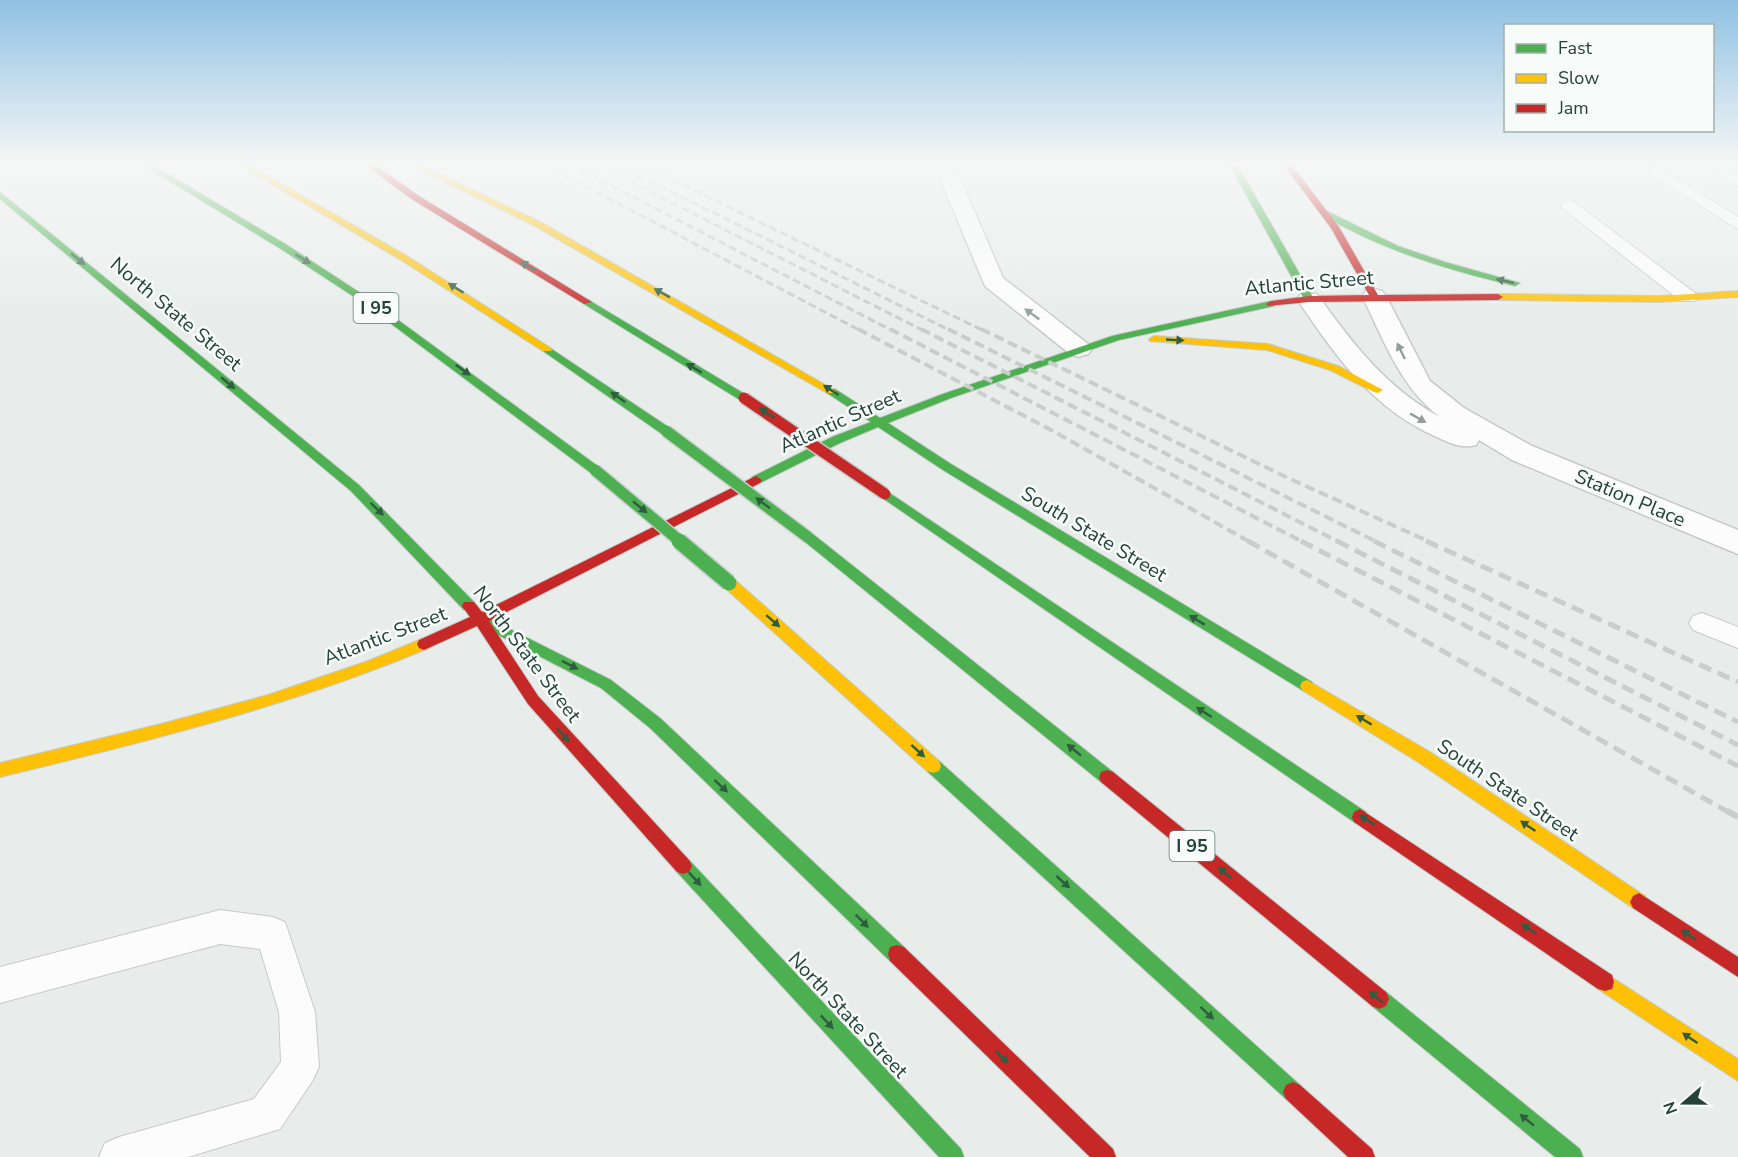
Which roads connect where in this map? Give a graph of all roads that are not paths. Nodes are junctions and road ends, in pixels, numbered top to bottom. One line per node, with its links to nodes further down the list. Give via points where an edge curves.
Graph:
1 (28, 218): 22 (main road, North State Street, one-way to 22, via 355,488)
2 (232, 218): 32 (main road, I 95, one-way to 32, bridge, via 365,300 595,470 729,583 1089,904)
3 (339, 218): 33 (main road, I 95, one-way to 3, bridge, via 809,538 666,430 520,330)
4 (449, 218): 28 (main road, one-way to 4, bridge, via 1165,687 744,398)
5 (526, 218): 19 (main road, South State Street, one-way to 5, via 791,366)
6 (967, 218): 17 (street, one-way to 6, via 993,281)
7 (1264, 218): 14 (main road)
8 (1330, 218): 12 (main road)
9 (1333, 218): 15 (main road, one-way to 9, via 1400,253 1356,234)
10 (1585, 218): 13 (lane)
11 (1738, 294): 13 (main road, Atlantic Street)
12 (1374, 296): 14 (main road, Atlantic Street); 15 (main road, Atlantic Street); 20 (street, Station Place, one-way to 12, via 1433,399 1408,366)
13 (1688, 297): 15 (main road, Atlantic Street)
14 (1309, 298): 16 (main road, Atlantic Street, via 1252,306); 18 (street, Station Place, via 1352,361)
15 (1583, 299)
16 (1116, 338): 17 (main road, Atlantic Street); 18 (main road, one-way to 18, via 1268,347 1334,368)
17 (1079, 349): 19 (main road, Atlantic Street)
18 (1378, 390): 20 (street, Station Place, one-way to 20, via 1436,428 1476,443)
19 (880, 422): 22 (main road, Atlantic Street, via 836,440); 26 (main road, South State Street, one-way to 19, via 1424,757 1099,561)
20 (1522, 453): 21 (street, Station Place)
21 (1738, 543)
22 (480, 620): 25 (main road, Atlantic Street, via 401,654 298,690 176,728); 30 (main road, North State Street, one-way to 30, via 552,722); 31 (main road, one-way to 31, via 606,684 655,723)
23 (1702, 623): 24 (lane)
24 (1738, 638)
25 (0, 770)
26 (1738, 968)
27 (0, 985): 29 (lane, via 220,927 273,934 297,1012 300,1066 266,1115)
28 (1738, 1071)
29 (119, 1157)
30 (953, 1157)
31 (1105, 1157)
32 (1364, 1157)
33 (1572, 1157)

